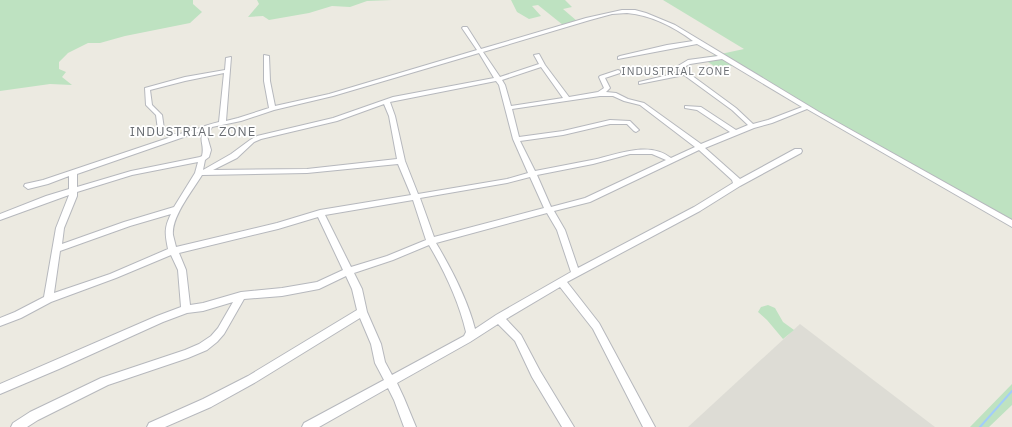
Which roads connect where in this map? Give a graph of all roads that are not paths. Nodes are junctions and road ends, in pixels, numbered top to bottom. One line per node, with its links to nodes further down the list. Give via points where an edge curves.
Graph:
1 (464, 28): 3 (street)
2 (698, 42): 3 (street, via 688,34 650,16 626,11 588,19); 6 (street); 8 (street)
3 (481, 51): 13 (street); 21 (street, via 331,95)
4 (537, 55): 9 (street)
5 (266, 56): 21 (street)
6 (724, 57): 12 (street, via 688,62 681,66); 18 (street)
7 (229, 58): 10 (street)
8 (620, 58)
9 (542, 65): 13 (street); 16 (street)
10 (227, 71): 22 (street); 27 (street, via 147,89 149,105 159,114 161,130)
11 (618, 72): 15 (street, via 602,77 607,88)
12 (685, 73): 14 (street); 24 (street, via 734,109)
13 (498, 79): 17 (street); 20 (street)
14 (641, 82)
15 (600, 94): 16 (street); 29 (street, via 614,94 642,104)
16 (567, 100): 20 (street)
17 (386, 101): 33 (street, via 392,116); 35 (street, via 335,120 260,137 234,156)
18 (808, 106): 24 (street, via 766,124); 45 (street)
19 (687, 107): 26 (street, via 699,108)
20 (508, 108): 28 (street)
21 (272, 109): 22 (street)
22 (222, 123): 23 (street)
23 (209, 126): 27 (street); 31 (street, via 204,136 207,150)
24 (752, 126): 26 (street)
25 (636, 130): 28 (street, via 628,122 610,122 563,133)
26 (736, 134): 29 (street)
27 (179, 136): 34 (street)
28 (516, 139): 36 (street)
29 (700, 147): 32 (street); 37 (street, via 736,179)
30 (798, 150): 37 (street)
31 (202, 159): 35 (street); 39 (street, via 131,173)
32 (669, 160): 36 (street, via 654,152 635,151); 42 (street, via 587,200)
33 (401, 161): 35 (street, via 307,171); 40 (street)
34 (74, 173): 38 (street); 39 (street)
35 (201, 173): 41 (street)
36 (532, 174): 40 (street, via 507,181); 42 (street)
37 (737, 184): 50 (street, via 697,209)
38 (28, 186)
39 (74, 191): 44 (street); 47 (street, via 72,202 60,228)
40 (416, 196): 43 (street); 46 (street)
41 (177, 209): 47 (street); 48 (street, via 169,234)
42 (549, 210): 46 (street); 50 (street, via 561,230)
43 (320, 213): 48 (street, via 278,226); 49 (street)
44 (0, 217)
45 (1012, 224)
46 (431, 241): 49 (street); 58 (street, via 466,315 471,333)
47 (56, 249): 53 (street)
48 (173, 251): 53 (street); 54 (street, via 182,270)
49 (349, 271): 52 (street, via 319,285); 55 (street)
50 (576, 274): 51 (street)
51 (562, 282): 56 (street); 66 (street, via 596,326)
52 (241, 296): 54 (street); 61 (street, via 221,331 203,347 105,381)
53 (48, 299): 57 (street)
54 (186, 309): 60 (street)
55 (362, 312): 59 (street, via 376,344 380,364); 62 (street, via 252,380)
56 (499, 318): 58 (street); 65 (street, via 518,338)
57 (0, 322)
58 (467, 339): 59 (street)
59 (390, 381): 63 (street); 64 (street)
60 (0, 389)
61 (17, 427)
62 (153, 427)
63 (308, 427)
64 (410, 427)
65 (568, 427)
66 (649, 427)

